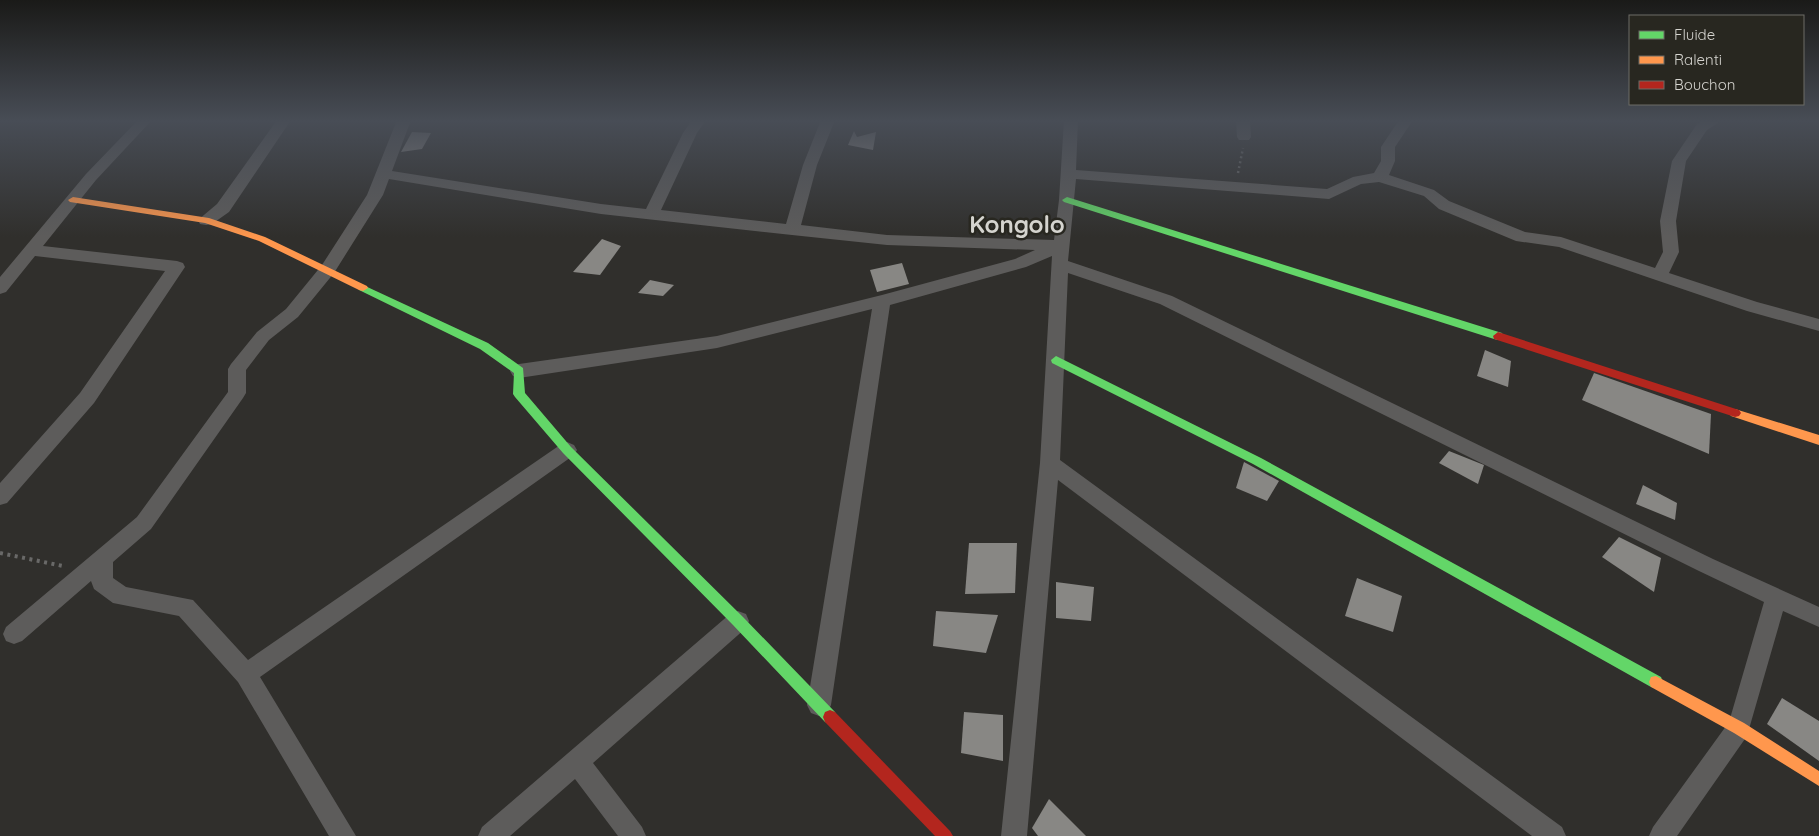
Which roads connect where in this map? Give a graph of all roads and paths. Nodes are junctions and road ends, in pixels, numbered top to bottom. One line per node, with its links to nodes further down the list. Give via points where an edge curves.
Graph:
1 (109, 159): 14 (street)
2 (257, 159): 17 (street, via 222,208)
3 (390, 159): 10 (street)
4 (677, 159): 16 (street)
5 (812, 159): 18 (street)
6 (1069, 159): 11 (street)
7 (1241, 159): 13 (path)
8 (1388, 159): 12 (street)
9 (1680, 159): 22 (street, via 1668,221 1671,252)
10 (384, 174): 16 (street); 21 (street, via 375,196)
11 (1068, 174): 13 (street); 15 (street)
12 (1380, 177): 13 (street, via 1358,180 1329,194); 22 (street, via 1429,193 1444,205 1522,237 1561,242)
13 (1235, 187)
14 (72, 200): 17 (street); 19 (street)
15 (1067, 200): 20 (street); 28 (street)
16 (651, 214): 18 (street)
17 (206, 220): 21 (street, via 262,239)
18 (792, 230): 20 (street)
19 (31, 250): 23 (street); 31 (street, via 177,267 87,398)
20 (1061, 255): 24 (street, via 1020,262); 26 (street); 34 (street, via 1166,300)
21 (328, 269): 27 (street, via 484,346); 33 (street, via 292,313 263,336 237,370 237,393 144,523)
22 (1660, 275): 25 (street, via 1753,308)
23 (0, 288)
24 (882, 301): 27 (street, via 717,342); 39 (street)
25 (1819, 325)
26 (1056, 360): 30 (street); 40 (street, via 1257,462)
27 (519, 371): 29 (street, via 519,394)
28 (1819, 440)
29 (567, 450): 36 (street); 38 (street)
30 (1050, 463): 47 (street); 48 (street)
31 (0, 497)
32 (0, 552): 33 (path)
33 (94, 565): 37 (street); 38 (street, via 102,582 121,596 185,607)
34 (1776, 598): 35 (street); 40 (street)
35 (1819, 617)
36 (738, 621): 39 (street); 41 (street)
37 (14, 634)
38 (246, 674): 43 (street)
39 (818, 705): 46 (street)
40 (1738, 728): 42 (street); 49 (street)
41 (577, 762): 44 (street); 45 (street)
42 (1819, 779)
43 (343, 836)
44 (491, 836)
45 (633, 836)
46 (945, 836)
47 (1014, 836)
48 (1553, 836)
49 (1662, 836)

